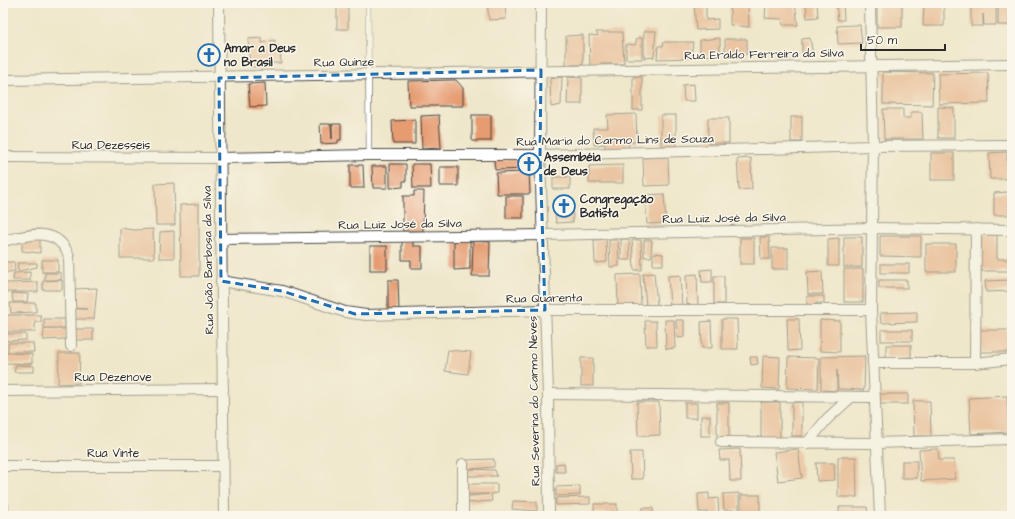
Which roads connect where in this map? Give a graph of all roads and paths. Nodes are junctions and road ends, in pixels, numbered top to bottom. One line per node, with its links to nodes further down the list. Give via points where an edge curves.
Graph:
1 (219, 3): 9 (street, Rua João Barbosa da Silva)
2 (368, 3): 8 (lane)
3 (541, 3): 7 (street, Rua Severina do Carmo Neves)
4 (870, 3): 6 (street)
5 (1012, 64): 6 (street, Rua Eraldo Ferreira da Silva)
6 (872, 66): 7 (street, Rua Eraldo Ferreira da Silva); 12 (street)
7 (541, 70): 8 (street, Rua Quinze); 14 (street, Rua Severina do Carmo Neves)
8 (370, 74): 9 (street, Rua Quinze); 13 (lane)
9 (219, 78): 10 (street, Rua Quinze); 16 (street, Rua João Barbosa da Silva)
10 (3, 80)
11 (1012, 145): 12 (street, Rua Maria do Carmo Lins de Souza)
12 (873, 146): 14 (street, Rua Maria do Carmo Lins de Souza); 17 (street)
13 (369, 155): 14 (street, Rua Maria do Carmo Lins de Souza); 16 (street, Rua Maria do Carmo Lins de Souza)
14 (540, 155): 20 (street, Rua Severina do Carmo Neves)
15 (3, 157): 16 (street, Rua Dezesseis)
16 (219, 158): 21 (street, Rua João Barbosa da Silva)
17 (873, 228): 18 (street, Rua Luiz José da Silva); 20 (street, Rua Luiz José da Silva); 25 (street)
18 (976, 229): 19 (street, Rua Luiz José da Silva); 29 (street)
19 (1012, 230)
20 (544, 235): 21 (street, Rua Luiz José da Silva); 24 (street, Rua Severina do Carmo Neves)
21 (220, 238): 23 (street, Rua João Barbosa da Silva)
22 (3, 241): 26 (street, via 38,234 50,236 66,247 69,256)
23 (221, 281): 24 (street, Rua Quarenta, via 282,291 355,314); 30 (street, Rua João Barbosa da Silva)
24 (545, 310): 25 (street, Rua Quarenta); 32 (street, Rua Severina do Carmo Neves)
25 (871, 310): 28 (street)
26 (71, 346)
27 (1012, 359): 29 (street)
28 (873, 363): 29 (street); 34 (street)
29 (975, 363)
30 (223, 389): 31 (street, Rua Dezenove); 41 (street, Rua João Barbosa da Silva)
31 (3, 391)
32 (548, 394): 33 (street); 46 (street, Rua Severina do Carmo Neves)
33 (851, 397): 34 (street); 37 (street, via 827,419)
34 (874, 398): 38 (street)
35 (1012, 440): 38 (street)
36 (721, 442): 37 (street)
37 (807, 443): 38 (street)
38 (876, 443): 47 (street)
39 (463, 464): 45 (street)
40 (3, 466): 41 (street, Rua Vinte)
41 (223, 466): 44 (street, Rua João Barbosa da Silva)
42 (3, 505): 43 (street)
43 (3, 516)
44 (224, 516)
45 (463, 516)
46 (550, 516)
47 (880, 516)

